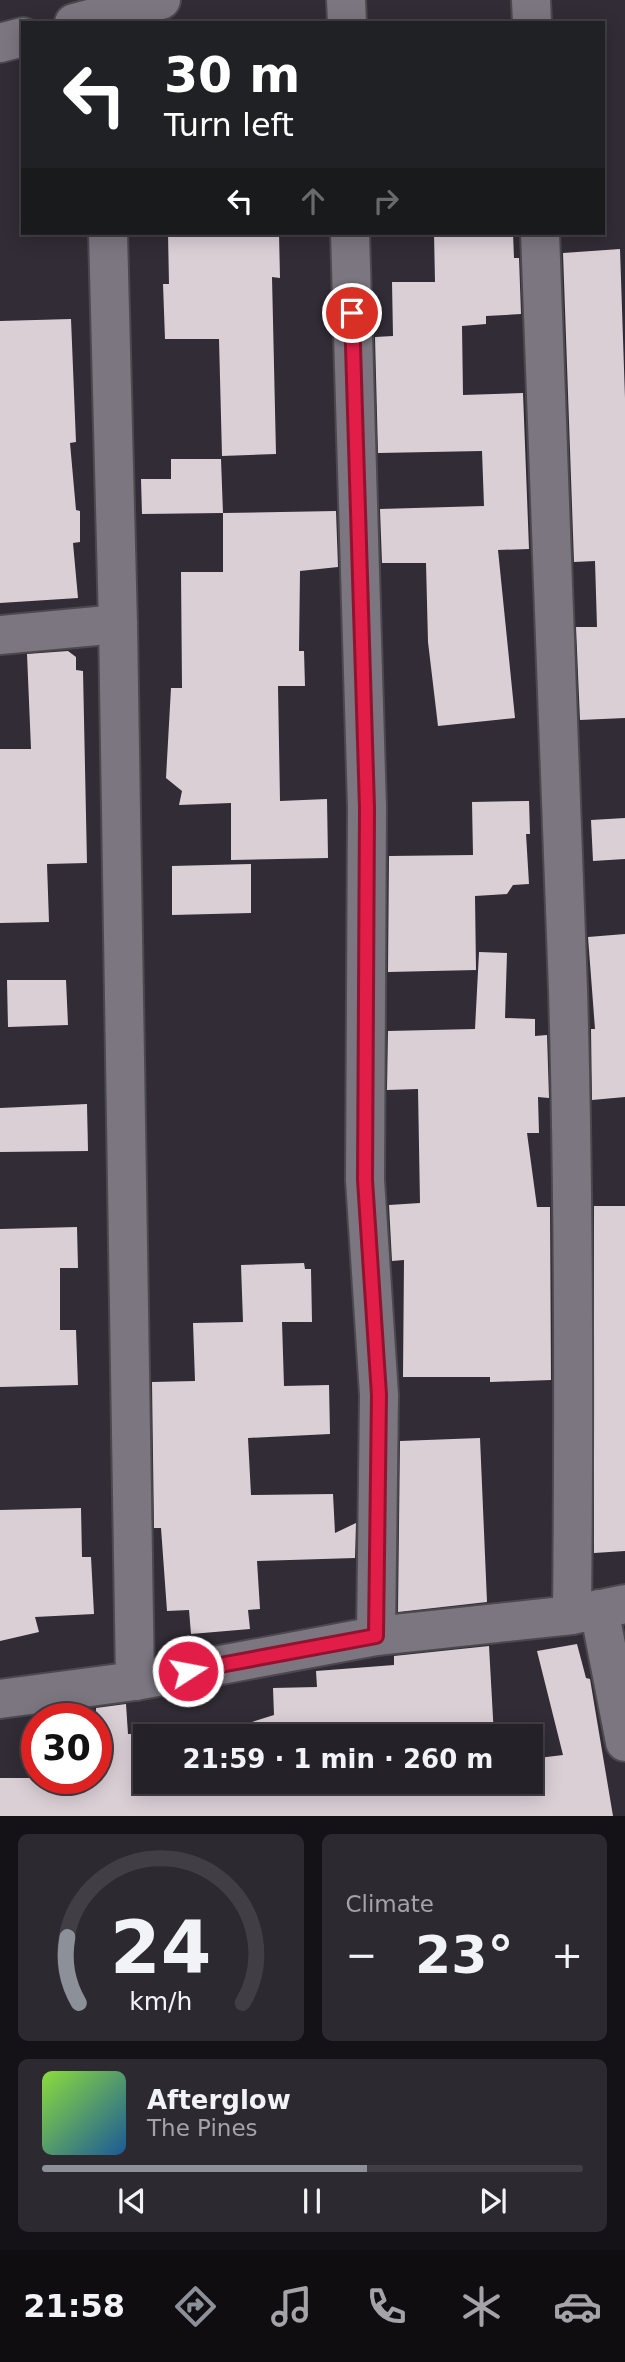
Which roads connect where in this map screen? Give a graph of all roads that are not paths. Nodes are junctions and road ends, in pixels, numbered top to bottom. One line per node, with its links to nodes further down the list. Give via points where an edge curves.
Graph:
1 (161, 0): 4 (street)
2 (346, 0): 5 (street)
3 (531, 0): 6 (street)
4 (94, 20)
5 (347, 21)
6 (532, 21)
7 (21, 38): 8 (street)
8 (0, 43)
9 (108, 235): 12 (street)
10 (349, 235): 15 (street, via 367,808 365,1180 379,1395)
11 (540, 235): 14 (street, via 568,995 574,1426)
12 (118, 624): 13 (street); 16 (street)
13 (0, 635)
14 (599, 1609): 15 (street); 18 (street)
15 (376, 1636): 16 (street)
16 (135, 1681): 17 (street)
17 (0, 1699)
18 (625, 1742)

